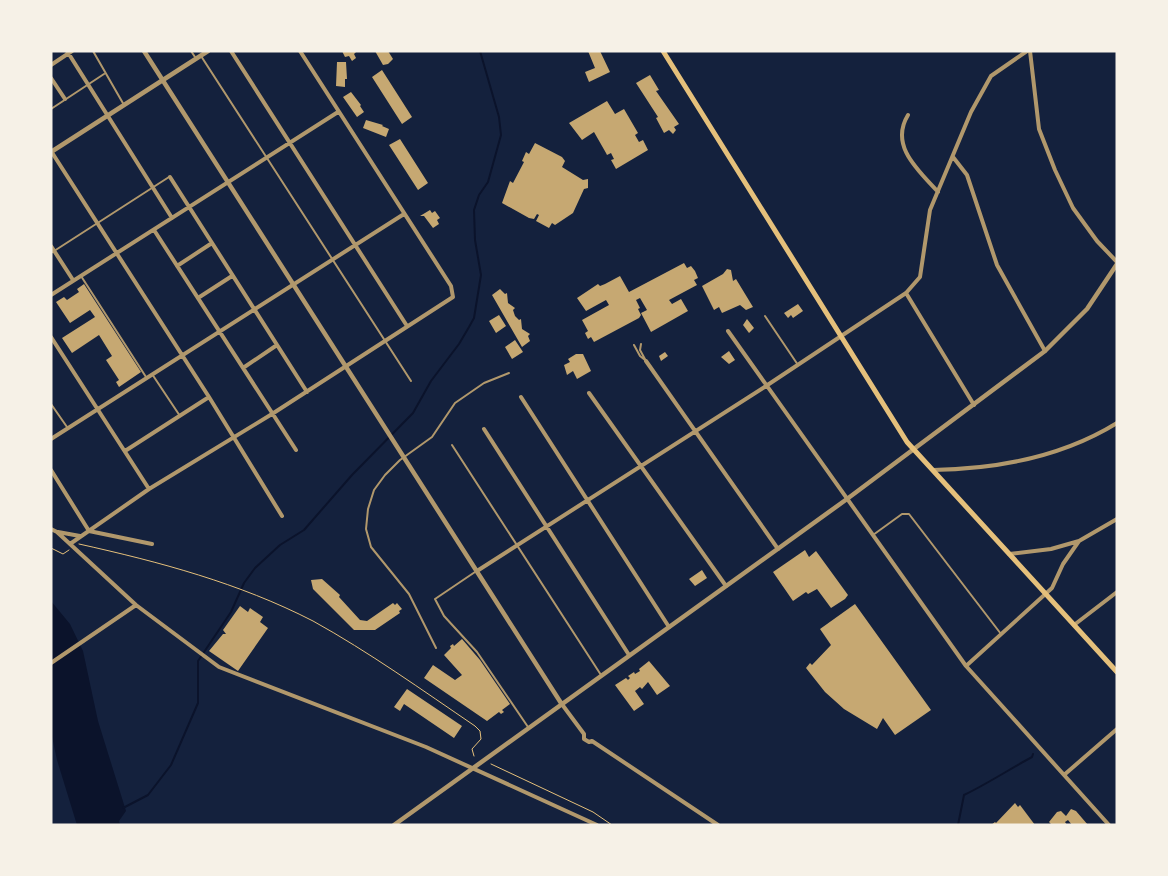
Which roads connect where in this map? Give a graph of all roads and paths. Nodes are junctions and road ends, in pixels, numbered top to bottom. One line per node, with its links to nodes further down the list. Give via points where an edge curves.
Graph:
1 (93, 51): 13 (lane)
2 (144, 51): 15 (street)
3 (191, 51): 11 (lane)
4 (208, 51): 10 (street)
5 (231, 51): 23 (street)
6 (300, 51): 20 (street)
7 (663, 51): 57 (main road)
8 (1028, 51): 25 (street, via 991,76 971,112); 42 (street, via 1039,129 1055,170 1073,208)
9 (69, 52): 12 (street); 16 (street)
10 (201, 56): 11 (street); 26 (lane)
11 (196, 59): 15 (street)
12 (51, 65)
13 (104, 74): 16 (lane); 18 (lane)
14 (51, 78): 17 (street)
15 (162, 81): 18 (street); 28 (street)
16 (88, 84): 17 (lane); 22 (street)
17 (65, 99): 19 (lane)
18 (124, 105): 22 (street)
19 (51, 108)
20 (338, 112): 23 (street); 32 (street)
21 (908, 115): 30 (street, via 901,134 907,156)
22 (107, 116): 24 (street); 29 (street)
23 (290, 143): 26 (street); 37 (street)
24 (51, 151): 34 (street)
25 (953, 157): 30 (street); 62 (street, via 967,175 997,265)
26 (267, 158): 28 (street); 41 (lane)
27 (170, 177): 29 (lane); 31 (street)
28 (228, 183): 31 (street); 47 (street)
29 (152, 187): 33 (street); 34 (lane)
30 (938, 192): 48 (street, via 930,210 920,277)
31 (190, 207): 33 (street); 36 (street)
32 (404, 214): 37 (street); 53 (street, via 454,294 450,300)
33 (172, 218): 35 (street)
34 (97, 224): 39 (lane); 40 (street)
35 (154, 230): 40 (street); 43 (street)
36 (212, 244): 43 (street); 45 (street)
37 (355, 245): 41 (street); 53 (street)
38 (51, 246): 39 (street)
39 (53, 252): 46 (street)
40 (117, 254): 44 (street); 63 (street)
41 (332, 260): 47 (street); 58 (lane)
42 (1117, 263): 62 (street, via 1087,309)
43 (177, 266): 50 (street)
44 (81, 276): 46 (street); 70 (lane)
45 (232, 276): 50 (street); 51 (street)
46 (73, 280): 49 (street)
47 (294, 284): 51 (street); 66 (street)
48 (906, 293): 57 (street); 78 (street)
49 (51, 295)
50 (198, 298): 55 (street)
51 (255, 310): 55 (street); 60 (street)
52 (765, 316): 65 (lane)
53 (407, 326): 58 (street)
54 (728, 331): 72 (street)
55 (219, 332): 63 (street); 67 (street)
56 (51, 337): 79 (street)
57 (841, 337): 65 (street); 90 (main road)
58 (385, 340): 66 (street); 71 (lane)
59 (641, 344): 64 (lane, via 640,350)
60 (277, 345): 67 (street); 73 (street)
61 (634, 345): 64 (lane)
62 (1045, 351): 78 (street)
63 (182, 355): 69 (street); 75 (street)
64 (646, 361): 85 (street)
65 (798, 365): 72 (street)
66 (346, 366): 73 (street); 92 (street)
67 (244, 368): 80 (street)
68 (509, 373): 92 (lane, via 484,383 460,399 432,437)
69 (152, 374): 70 (street); 81 (lane)
70 (146, 377): 79 (street)
71 (411, 381)
72 (766, 386): 85 (street); 97 (street)
73 (306, 392): 80 (street)
74 (589, 394): 93 (street)
75 (209, 397): 81 (street); 86 (street)
76 (521, 397): 98 (street)
77 (51, 404): 83 (lane)
78 (974, 405): 90 (street)
79 (97, 409): 83 (street); 91 (street)
80 (272, 414): 86 (street); 89 (street)
81 (180, 416): 91 (street)
82 (1117, 423): 95 (street, via 1104,431 1021,461)
83 (68, 429): 87 (street)
84 (484, 429): 101 (street)
85 (695, 431): 93 (street); 113 (street)
86 (234, 438): 96 (street); 99 (street)
87 (51, 439)
88 (452, 445): 111 (lane)
89 (296, 450)
90 (914, 450): 95 (main road); 97 (street)
91 (125, 451): 96 (street)
92 (404, 456): 116 (street); 124 (lane, via 374,490 368,509 367,536 378,558 409,594)
93 (641, 466): 98 (street); 117 (street)
94 (51, 470): 103 (street)
95 (933, 470): 115 (main road)
96 (148, 489): 103 (street)
97 (847, 500): 105 (street); 113 (street)
98 (587, 501): 101 (street); 122 (street)
99 (282, 516)
100 (1117, 519): 107 (street)
101 (547, 526): 111 (street); 125 (street)
102 (51, 529): 104 (street)
103 (89, 531): 106 (street); 110 (street)
104 (57, 532): 106 (street); 108 (street)
105 (873, 535): 123 (lane, via 902,514 909,514); 127 (street)
106 (80, 536): 108 (street)
107 (1079, 541): 115 (street, via 1051,549); 119 (street)
108 (70, 544): 120 (street)
109 (80, 544): 133 (path, via 170,565 248,592 305,618 338,636 475,726 481,735 472,749)
110 (152, 544)
111 (517, 546): 116 (street); 129 (lane)
112 (51, 548): 114 (path, via 63,554)
113 (778, 548): 117 (street)
114 (69, 550)
115 (1009, 554): 119 (main road)
116 (477, 571): 130 (street); 131 (lane, via 434,599 444,616 477,652)
117 (726, 586): 122 (street)
118 (1117, 592): 121 (street)
119 (1046, 594): 121 (main road); 123 (street)
120 (136, 605): 126 (street); 135 (street, via 204,656 234,674)
121 (1074, 625): 128 (main road)
122 (669, 627): 125 (street)
123 (1001, 634): 127 (street)
124 (436, 648)
125 (629, 655): 129 (street)
126 (51, 663)
127 (966, 666): 136 (street)
128 (1117, 672)
129 (601, 675): 130 (street)
130 (561, 703): 131 (street); 140 (street, via 584,734 592,736 592,741)
131 (528, 727): 135 (street)
132 (1117, 729): 136 (street)
133 (474, 756)
134 (491, 764): 139 (path, via 593,812)
135 (474, 767): 137 (street); 138 (street)
136 (1064, 775): 141 (street)
137 (394, 825)
138 (597, 825)
139 (612, 825)
140 (718, 825)
141 (1109, 825)

